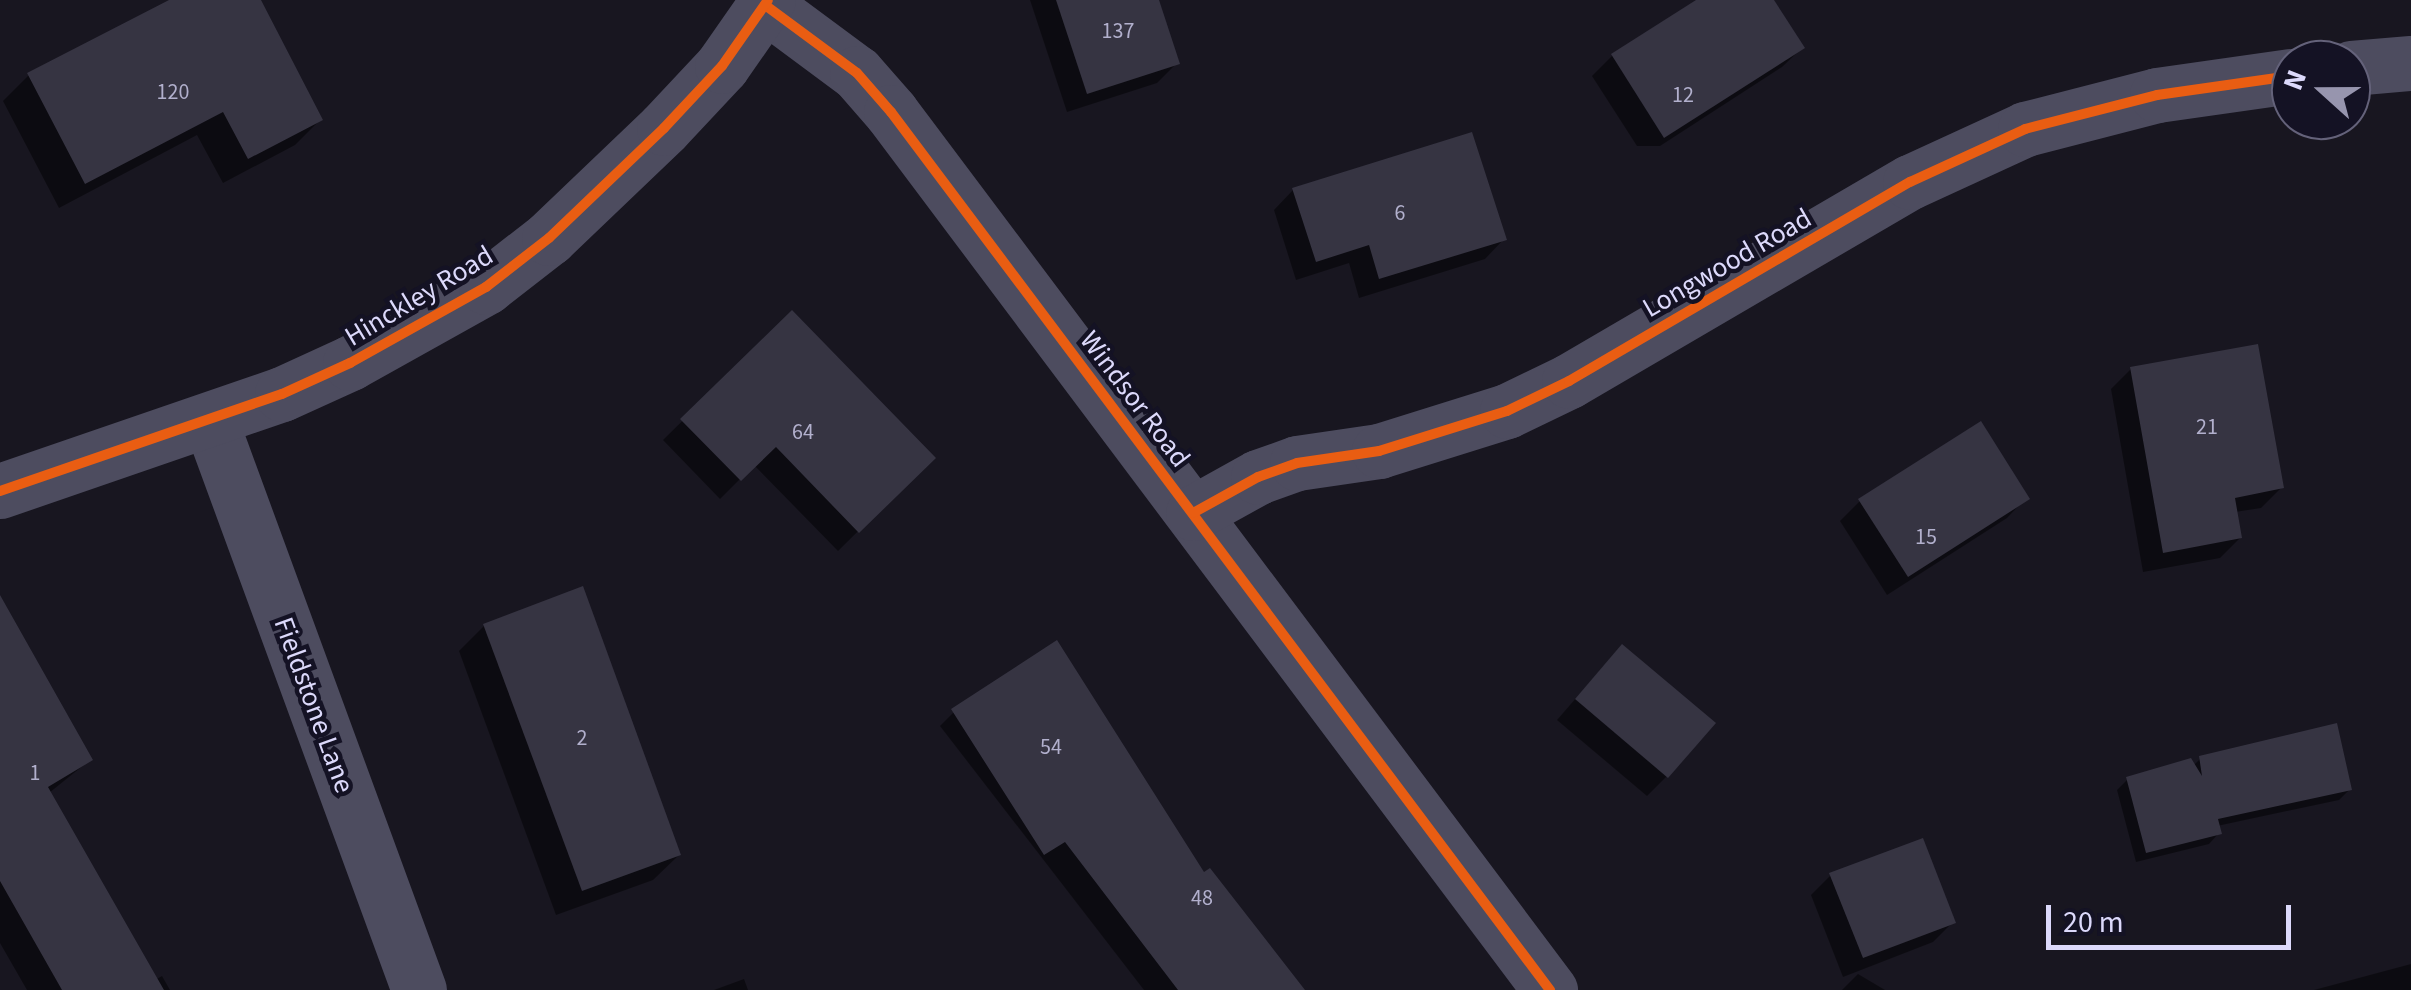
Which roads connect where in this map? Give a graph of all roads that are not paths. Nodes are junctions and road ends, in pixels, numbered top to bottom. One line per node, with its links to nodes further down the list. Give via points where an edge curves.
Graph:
1 (767, 2): 5 (street, Hinckley Road, via 722,66 664,128 550,238 486,287 350,364); 7 (street, Windsor Road, via 857,74 892,112)
2 (2411, 62): 3 (street)
3 (2371, 66)
4 (2271, 79): 7 (street, Longwood Road, via 2157,95 2025,129 1910,182 1507,412 1378,451 1297,464)
5 (210, 420): 6 (street, Hinckley Road); 8 (street, Fieldstone Lane)
6 (0, 490)
7 (1193, 513): 9 (street, Windsor Road)
8 (419, 990)
9 (1550, 990)

